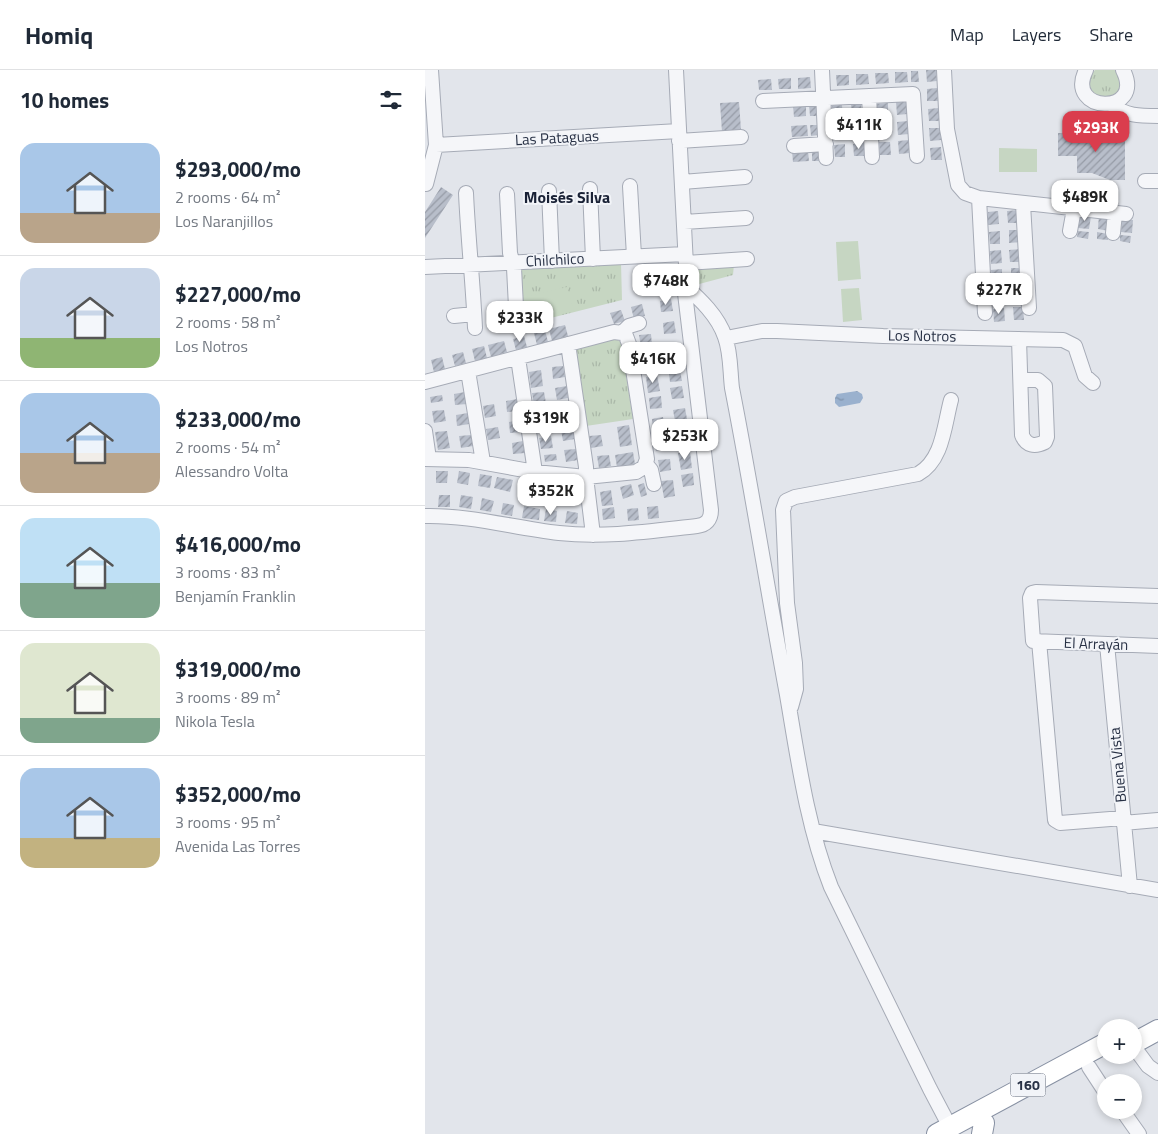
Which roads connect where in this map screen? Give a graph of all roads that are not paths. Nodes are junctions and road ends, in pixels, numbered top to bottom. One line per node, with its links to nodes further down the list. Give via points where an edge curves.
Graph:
1 (431, 70): 14 (street)
2 (676, 70): 12 (street)
3 (821, 70): 8 (street)
4 (944, 70): 26 (street, via 948,136 958,185 965,194)
5 (1087, 70): 10 (street, via 1083,87 1088,98 1099,104)
6 (1123, 70): 10 (street, via 1127,88 1121,98)
7 (869, 96): 8 (street); 16 (street, via 913,94); 17 (street)
8 (823, 98): 9 (street); 15 (street, via 826,151)
9 (763, 101)
10 (1111, 104): 11 (street, via 1131,115)
11 (1158, 116)
12 (679, 136): 13 (street, Las Pataguas); 14 (street, Las Pataguas); 19 (street)
13 (741, 137)
14 (436, 145): 20 (street)
15 (794, 146)
16 (917, 156)
17 (872, 157)
18 (745, 177): 19 (street)
19 (682, 182): 30 (street)
20 (425, 184)
21 (630, 186): 33 (street)
22 (590, 189): 34 (street)
23 (549, 191): 37 (street)
24 (466, 193): 39 (street)
25 (507, 194): 38 (street)
26 (979, 198): 27 (street); 44 (street)
27 (1023, 204): 28 (street); 43 (street)
28 (1073, 209): 31 (street); 32 (street, via 1120,214)
29 (746, 218): 30 (street)
30 (684, 222): 35 (street)
31 (1070, 231)
32 (1113, 233)
33 (634, 256): 34 (street, Chilchilco); 35 (street, Chilchilco)
34 (593, 258): 37 (street, Chilchilco)
35 (686, 258): 36 (street, Chilchilco); 41 (street)
36 (747, 259)
37 (552, 260): 38 (street, Chilchilco)
38 (512, 263): 39 (street, Chilchilco); 42 (street)
39 (471, 265): 40 (street, Chilchilco); 45 (street, via 475,321)
40 (425, 267)
41 (684, 285): 48 (street, via 703,302); 65 (street, via 711,510 708,520 697,526)
42 (516, 307)
43 (1029, 308)
44 (985, 313)
45 (454, 316)
46 (639, 323): 47 (street)
47 (621, 333): 50 (street); 60 (street, via 629,344)
48 (726, 338): 49 (street, Los Notros, via 777,331); 70 (street, via 732,388)
49 (1019, 339): 53 (street); 55 (street, Los Notros, via 1070,342 1077,350 1085,376)
50 (568, 344): 51 (street); 62 (street)
51 (518, 358): 52 (street); 61 (street)
52 (468, 371): 54 (street); 59 (street)
53 (1021, 380)
54 (425, 382)
55 (1093, 383)
56 (951, 400): 70 (street, via 937,456 927,469 918,474 786,501 783,510 787,603 796,689)
57 (425, 431): 58 (street)
58 (427, 459): 59 (street)
59 (483, 462): 61 (street)
60 (645, 466): 62 (street, via 633,472); 63 (street, via 651,470)
61 (535, 472): 62 (street)
62 (585, 477): 65 (street)
63 (653, 484)
64 (425, 516): 65 (street)
65 (593, 535)
66 (1158, 596): 67 (street, via 1034,592 1030,598)
67 (1036, 641): 68 (street, El Arrayán); 72 (street, via 1055,820 1060,823)
68 (1107, 644): 69 (street, El Arrayán); 72 (street, Buena Vista)
69 (1158, 646)
70 (790, 710): 73 (street)
71 (1158, 820): 72 (street)
72 (1123, 821): 74 (street, Buena Vista)
73 (813, 830): 74 (street); 88 (street, via 831,887)
74 (1130, 886): 75 (street)
75 (1158, 890)
76 (1158, 1016): 77 (highway)
77 (1142, 1024)
78 (1158, 1030): 79 (highway)
79 (1142, 1039)
80 (1097, 1048): 88 (highway, 160)
81 (1142, 1058): 84 (street)
82 (1097, 1063): 83 (highway, 160)
83 (1089, 1067): 85 (street); 87 (highway, 160)
84 (1158, 1073)
85 (1097, 1079)
86 (1128, 1119): 89 (street)
87 (983, 1129): 88 (highway, 160)
88 (950, 1132)
89 (1139, 1134)

